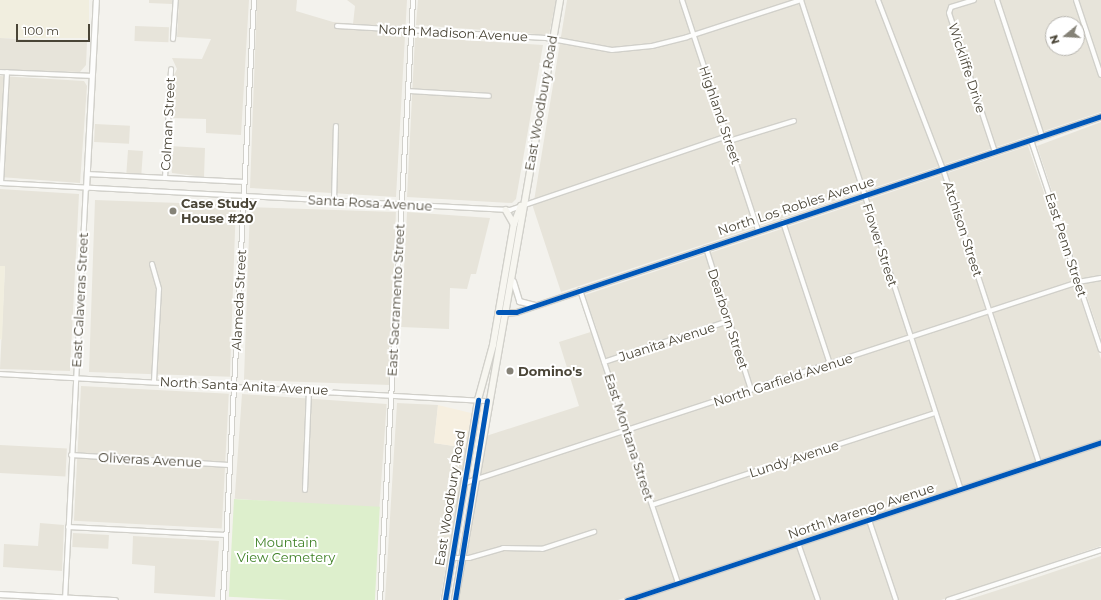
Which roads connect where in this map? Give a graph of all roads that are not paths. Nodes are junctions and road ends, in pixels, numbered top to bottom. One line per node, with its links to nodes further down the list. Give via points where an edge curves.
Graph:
1 (96, 0): 21 (street, East Calaveras Street)
2 (176, 0): 15 (street)
3 (254, 0): 34 (street, Alameda Street)
4 (413, 0): 13 (street, East Sacramento Street)
5 (560, 0): 16 (main road, East Woodbury Road)
6 (682, 0): 14 (street, Highland Street)
7 (801, 0): 14 (street, North Madison Avenue); 37 (street, Flower Street)
8 (878, 0): 31 (street, Atchison Street)
9 (974, 0): 30 (street, Wickliffe Drive, via 951,7 949,13)
10 (997, 0): 27 (street)
11 (1076, 0): 20 (street)
12 (337, 26): 13 (street, North Madison Avenue)
13 (411, 30): 16 (street, North Madison Avenue); 22 (street, East Sacramento Street)
14 (693, 36): 16 (street, North Madison Avenue, via 652,46 612,50); 28 (street, Highland Street)
15 (173, 40)
16 (552, 40): 41 (main road, East Woodbury Road)
17 (171, 70): 33 (street, Colman Street)
18 (0, 72): 19 (street)
19 (7, 72): 21 (street); 35 (street)
20 (1101, 75)
21 (92, 76): 32 (street, East Calaveras Street)
22 (408, 91): 23 (street); 40 (street, East Sacramento Street)
23 (489, 96)
24 (1101, 116): 27 (street, North Los Robles Avenue)
25 (794, 121): 28 (street, Santa Rosa Avenue)
26 (336, 126): 39 (street)
27 (1042, 136): 29 (street, North Los Robles Avenue)
28 (728, 139): 41 (street, Santa Rosa Avenue); 45 (street, Highland Street)
29 (1031, 140): 30 (street, North Los Robles Avenue); 50 (street, East Penn Street)
30 (995, 152): 31 (street, North Los Robles Avenue)
31 (943, 169): 37 (street, North Los Robles Avenue); 54 (street, Atchison Street)
32 (87, 174): 33 (street); 36 (street, East Calaveras Street)
33 (165, 178): 34 (street)
34 (245, 182): 38 (street, Alameda Street)
35 (1, 183): 36 (street, Santa Rosa Avenue)
36 (86, 188): 38 (street, Santa Rosa Avenue); 64 (street, East Calaveras Street)
37 (864, 195): 43 (street, North Los Robles Avenue); 57 (street, Flower Street)
38 (244, 196): 39 (street, Santa Rosa Avenue); 66 (street, Alameda Street)
39 (334, 201): 40 (street, Santa Rosa Avenue)
40 (402, 204): 42 (street, Santa Rosa Avenue); 69 (street, East Sacramento Street)
41 (522, 206): 42 (street, Santa Rosa Avenue); 44 (main road, East Woodbury Road); 49 (main road, East Woodbury Road, via 523,224)
42 (506, 210): 44 (main road)
43 (783, 222): 45 (street, North Los Robles Avenue); 62 (street)
44 (514, 224): 53 (main road, East Woodbury Road)
45 (758, 230): 46 (street, North Los Robles Avenue)
46 (706, 248): 51 (street, North Los Robles Avenue); 56 (street, Dearborn Street)
47 (152, 264): 65 (street, via 159,289)
48 (1101, 278): 50 (street, North Garfield Avenue)
49 (513, 281): 52 (street, via 519,301); 55 (main road, East Woodbury Road)
50 (1078, 282): 54 (street, North Garfield Avenue); 58 (street, East Penn Street)
51 (580, 290): 52 (street, North Los Robles Avenue); 59 (street, East Montana Street)
52 (536, 305): 55 (street, North Los Robles Avenue)
53 (498, 312): 55 (street, North Los Robles Avenue); 60 (main road, East Woodbury Road)
54 (990, 312): 57 (street, North Garfield Avenue); 76 (street, Atchison Street)
55 (505, 313): 61 (main road, East Woodbury Road)
56 (729, 322): 59 (street, Juanita Avenue); 68 (street, Dearborn Street)
57 (911, 338): 62 (street, North Garfield Avenue); 72 (street, Flower Street)
58 (1101, 350)
59 (604, 362): 73 (street, East Montana Street)
60 (488, 363): 61 (main road); 70 (main road, East Woodbury Road)
61 (497, 364): 71 (main road, East Woodbury Road)
62 (830, 364): 68 (street, North Garfield Avenue)
63 (0, 374): 64 (street, North Santa Anita Avenue)
64 (75, 377): 65 (street, North Santa Anita Avenue); 75 (street, East Calaveras Street)
65 (154, 381): 66 (street, North Santa Anita Avenue)
66 (234, 387): 67 (street, North Santa Anita Avenue); 77 (street, Alameda Street)
67 (309, 390): 69 (street, North Santa Anita Avenue); 80 (street)
68 (751, 390): 73 (street, North Garfield Avenue)
69 (391, 394): 70 (street, North Santa Anita Avenue); 96 (street, East Sacramento Street)
70 (478, 400): 71 (street, North Santa Anita Avenue); 79 (main road, East Woodbury Road)
71 (487, 401): 78 (main road, East Woodbury Road)
72 (935, 413): 81 (street, Flower Street); 82 (street, Lundy Avenue)
73 (627, 432): 78 (street, North Garfield Avenue); 82 (street, East Montana Street)
74 (1101, 442): 76 (street, North Marengo Avenue)
75 (71, 455): 77 (street, Oliveras Avenue); 84 (street, East Calaveras Street)
76 (1039, 462): 81 (street, North Marengo Avenue)
77 (229, 465): 86 (street, Alameda Street)
78 (474, 481): 79 (street, North Garfield Avenue); 90 (main road, East Woodbury Road)
79 (465, 482): 89 (main road, East Woodbury Road)
80 (305, 490)
81 (961, 490): 83 (street, North Marengo Avenue)
82 (652, 505): 91 (street, East Montana Street)
83 (869, 520): 87 (street, North Marengo Avenue); 101 (street)
84 (68, 527): 86 (street); 93 (street, East Calaveras Street)
85 (594, 532): 90 (street, via 542,549 502,548)
86 (226, 535): 95 (street, Alameda Street)
87 (798, 543): 91 (street, North Marengo Avenue); 100 (street)
88 (1101, 550): 102 (street)
89 (452, 558): 90 (street); 97 (main road, East Woodbury Road)
90 (462, 558): 98 (main road, East Woodbury Road)
91 (678, 583): 99 (street, North Marengo Avenue)
92 (0, 594): 93 (street)
93 (65, 599): 94 (street)
94 (115, 600)
95 (223, 600)
96 (380, 600)
97 (445, 600)
98 (455, 600)
99 (630, 600)
100 (818, 600)
101 (896, 600)
102 (948, 600)

